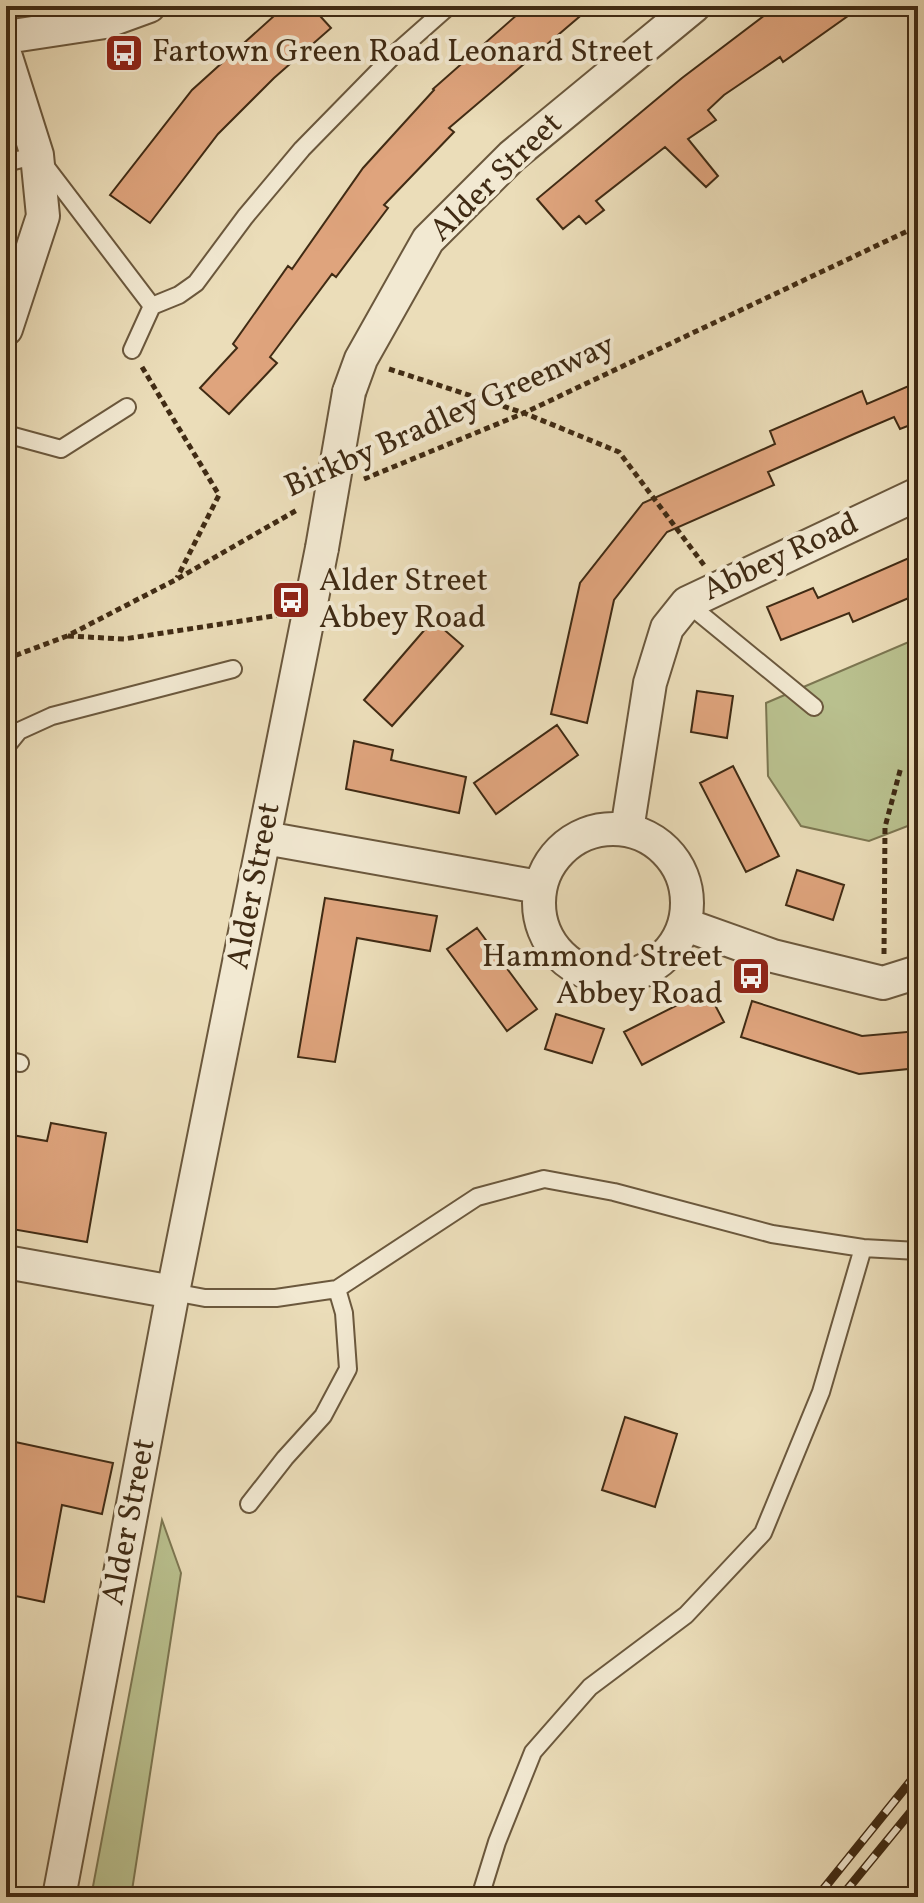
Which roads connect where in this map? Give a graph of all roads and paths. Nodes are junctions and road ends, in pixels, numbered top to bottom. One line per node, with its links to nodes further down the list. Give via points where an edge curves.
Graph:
1 (149, 6): 4 (street, via 105,22)
2 (449, 6): 9 (lane, via 302,149 196,283)
3 (676, 11): 12 (street, Alder Street, via 512,156 428,240)
4 (6, 37)
5 (6, 57): 6 (street)
6 (37, 155): 7 (lane); 9 (lane); 10 (street, via 43,216)
7 (6, 163)
8 (918, 226): 14 (path, Birkby Bradley Greenway)
9 (152, 306): 11 (lane)
10 (6, 329)
11 (132, 350): 19 (path, via 219,495)
12 (361, 359): 14 (path); 22 (street, Alder Street, bridge, via 349,392)
13 (127, 407): 15 (lane, via 61,449)
14 (524, 413): 16 (path, Birkby Bradley Greenway); 20 (path, via 619,452)
15 (6, 434)
16 (363, 479)
17 (918, 494): 20 (street, Abbey Road)
18 (309, 504): 19 (path, Birkby Bradley Greenway)
19 (177, 579): 23 (path, Birkby Bradley Greenway)
20 (720, 587): 21 (street, Abbey Road)
21 (687, 603): 26 (lane); 29 (street, Abbey Road, via 667,628 650,683)
22 (308, 611): 23 (path, via 124,639); 30 (street, Alder Street)
23 (67, 636): 24 (path, Birkby Bradley Greenway)
24 (6, 659)
25 (233, 669): 27 (lane, via 52,716 19,731)
26 (814, 707)
27 (6, 747)
28 (901, 767): 34 (path, via 885,827)
29 (627, 830): 31 (street, via 586,832 564,846 549,862); 32 (street, via 643,834 668,852 682,875)
30 (265, 838): 31 (street); 39 (street, Alder Street)
31 (539, 887): 32 (street, via 538,912 547,939 574,967 599,976 625,976 653,965 675,945)
32 (686, 925): 34 (street, via 773,956)
33 (918, 972): 34 (street)
34 (883, 983)
35 (863, 1248): 36 (lane); 38 (lane, via 772,1234 544,1179 477,1197); 42 (lane, via 821,1392 763,1533 686,1615 590,1687 533,1752)
36 (918, 1251)
37 (6, 1262): 39 (street)
38 (337, 1289): 39 (lane, via 276,1298 205,1298); 40 (lane, via 348,1369 323,1416)
39 (173, 1292): 41 (street, Alder Street)
40 (249, 1504)
41 (59, 1897)
42 (480, 1897)

